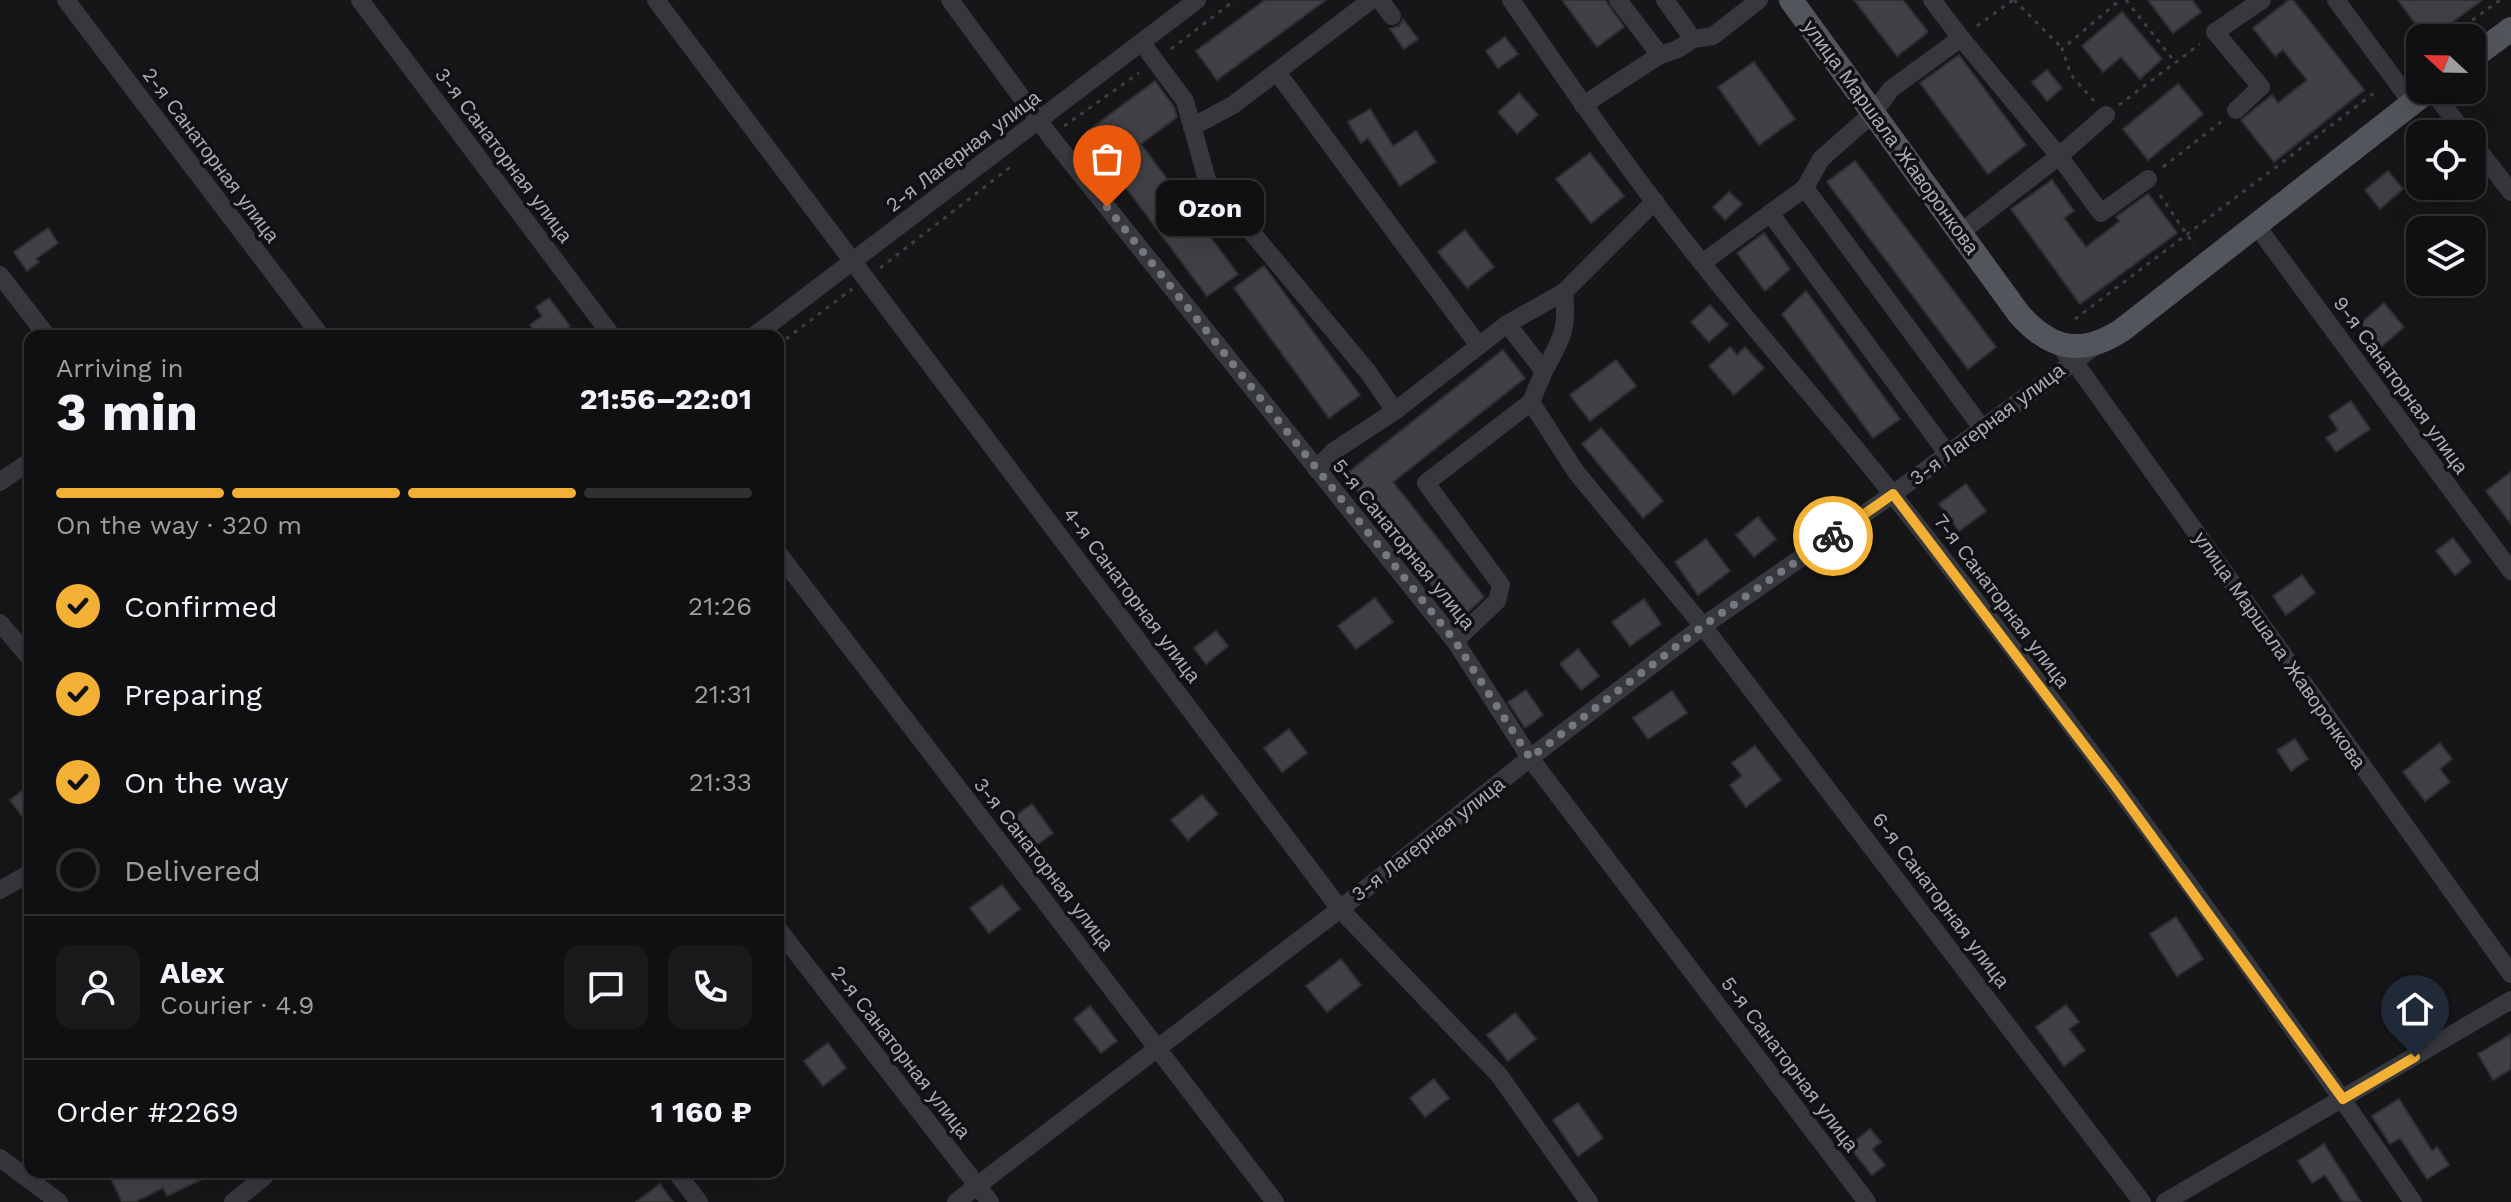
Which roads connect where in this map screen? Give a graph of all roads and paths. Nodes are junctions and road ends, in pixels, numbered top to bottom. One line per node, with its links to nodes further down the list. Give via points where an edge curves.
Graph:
1 (66, 0): 66 (street, 2-я Санаторная улица)
2 (360, 0): 67 (street, 3-я Санаторная улица)
3 (656, 0): 56 (street, 4-я Санаторная улица)
4 (950, 0): 44 (street, 5-я Санаторная улица)
5 (1197, 0): 26 (street, 2-я Лагерная улица)
6 (1235, 0): 30 (path)
7 (1371, 0): 33 (street)
8 (1380, 0): 20 (street)
9 (1511, 0): 38 (street, 7-я Санаторная улица)
10 (1618, 0): 29 (street)
11 (1665, 0): 25 (street)
12 (1759, 0): 25 (street, via 1713,36)
13 (1791, 0): 40 (main road, улица Маршала Жаворонкова)
14 (1932, 0): 24 (street)
15 (2013, 0): 24 (path); 28 (path)
16 (2123, 0): 28 (path); 31 (path)
17 (2262, 0): 23 (street)
18 (2336, 0): 34 (street)
19 (2500, 0): 21 (path)
20 (1392, 16)
21 (2467, 24)
22 (2511, 29): 27 (main road)
23 (2215, 32): 31 (path); 39 (street, via 2261,87)
24 (1961, 38): 40 (street, via 1891,89); 45 (street)
25 (1693, 39): 29 (street)
26 (1142, 43): 30 (street); 44 (street, 2-я Лагерная улица)
27 (2486, 48)
28 (2062, 49): 41 (path, via 2071,75)
29 (1660, 55): 38 (street)
30 (1156, 61): 43 (street, via 1185,101); 44 (path)
31 (2175, 62): 41 (path)
32 (2406, 69): 34 (path)
33 (1277, 72): 43 (street); 72 (street)
34 (2394, 78): 35 (street); 55 (path)
35 (2406, 84)
36 (2411, 104): 53 (main road, 3-я Лагерная улица)
37 (2434, 104): 42 (street)
38 (1583, 105): 51 (street, 7-я Санаторная улица)
39 (2236, 110): 48 (path)
40 (1873, 113): 49 (street, via 1821,159); 54 (main road, улица Маршала Жаворонкова)
41 (2106, 115): 45 (street)
42 (2451, 120)
43 (1192, 127): 76 (street, via 1209,187 1368,372)
44 (1045, 129): 56 (street, 2-я Лагерная улица); 80 (street, 5-я Санаторная улица)
45 (2059, 156): 48 (street, via 2101,213); 54 (street)
46 (2486, 160): 50 (street)
47 (1014, 165): 60 (path)
48 (2148, 179): 55 (path)
49 (1805, 188): 52 (street); 77 (street)
50 (2511, 192)
51 (1655, 201): 57 (street, 7-я Санаторная улица); 61 (street)
52 (1770, 213): 57 (street); 78 (street)
53 (2256, 225): 58 (main road, 3-я Лагерная улица); 84 (street, 9-я Санаторная улица)
54 (1960, 233): 62 (main road, улица Маршала Жаворонкова)
55 (2188, 236): 58 (path); 63 (path)
56 (854, 260): 60 (street, 4-я Санаторная улица); 68 (street, 2-я Лагерная улица)
57 (1702, 263): 82 (street, 7-я Санаторная улица)
58 (2206, 263): 71 (main road, 3-я Лагерная улица)
59 (0, 275): 65 (street)
60 (866, 278): 70 (path); 92 (street, 4-я Санаторная улица)
61 (1564, 292): 64 (street); 74 (street, via 1567,318 1562,338)
62 (2019, 314): 69 (main road, 3-я Лагерная улица)
63 (2075, 319)
64 (1507, 324): 72 (street); 74 (street)
65 (42, 330)
66 (316, 330)
67 (608, 330)
68 (762, 330)
69 (2040, 335): 71 (main road, 3-я Лагерная улица, via 2069,346); 73 (street, улица Маршала Жаворонкова)
70 (784, 340)
71 (2100, 342): 73 (street, 3-я Лагерная улица)
72 (1479, 346): 76 (street)
73 (2073, 360): 77 (street, 3-я Лагерная улица); 94 (street, улица Маршала Жаворонкова)
74 (1544, 371): 75 (street)
75 (1531, 402): 86 (street, 6-я Санаторная улица, via 1576,472); 87 (street, via 1426,483 1501,585 1497,601)
76 (1395, 411): 80 (street)
77 (1982, 428): 78 (street, 3-я Лагерная улица)
78 (1947, 453): 82 (street, 3-я Лагерная улица)
79 (24, 465): 81 (street)
80 (1316, 469): 87 (street, 5-я Санаторная улица)
81 (0, 482)
82 (1893, 494): 86 (street, 3-я Лагерная улица); 97 (street, 7-я Санаторная улица, via 2116,787)
83 (784, 561): 96 (street, 3-я Санаторная улица)
84 (2511, 571)
85 (0, 623): 88 (street)
86 (1703, 626): 89 (street, 3-я Лагерная улица); 112 (street, 6-я Санаторная улица)
87 (1455, 641): 89 (street, 5-я Санаторная улица)
88 (24, 651)
89 (1530, 758): 92 (street, 3-я Лагерная улица); 111 (street, 5-я Санаторная улица)
90 (24, 876): 91 (street)
91 (0, 890)
92 (1340, 909): 96 (street, 3-я Лагерная улица); 110 (street, 4-я Санаторная улица, via 1499,1075)
93 (784, 937): 103 (street, 2-я Санаторная улица)
94 (2511, 974)
95 (2511, 1000): 97 (street)
96 (1158, 1048): 103 (street, 3-я Лагерная улица); 109 (street, 3-я Санаторная улица)
97 (2343, 1099): 113 (street); 114 (street, 7-я Санаторная улица)
98 (0, 1158): 99 (street)
99 (24, 1176)
100 (27, 1178): 104 (street)
101 (263, 1178): 105 (street)
102 (681, 1178): 106 (street)
103 (978, 1186): 107 (street, 3-я Лагерная улица); 108 (street, 2-я Санаторная улица)
104 (59, 1202)
105 (233, 1202)
106 (699, 1202)
107 (956, 1202)
108 (990, 1202)
109 (1275, 1202)
110 (1589, 1202)
111 (1867, 1202)
112 (2142, 1202)
113 (2165, 1202)
114 (2413, 1202)

